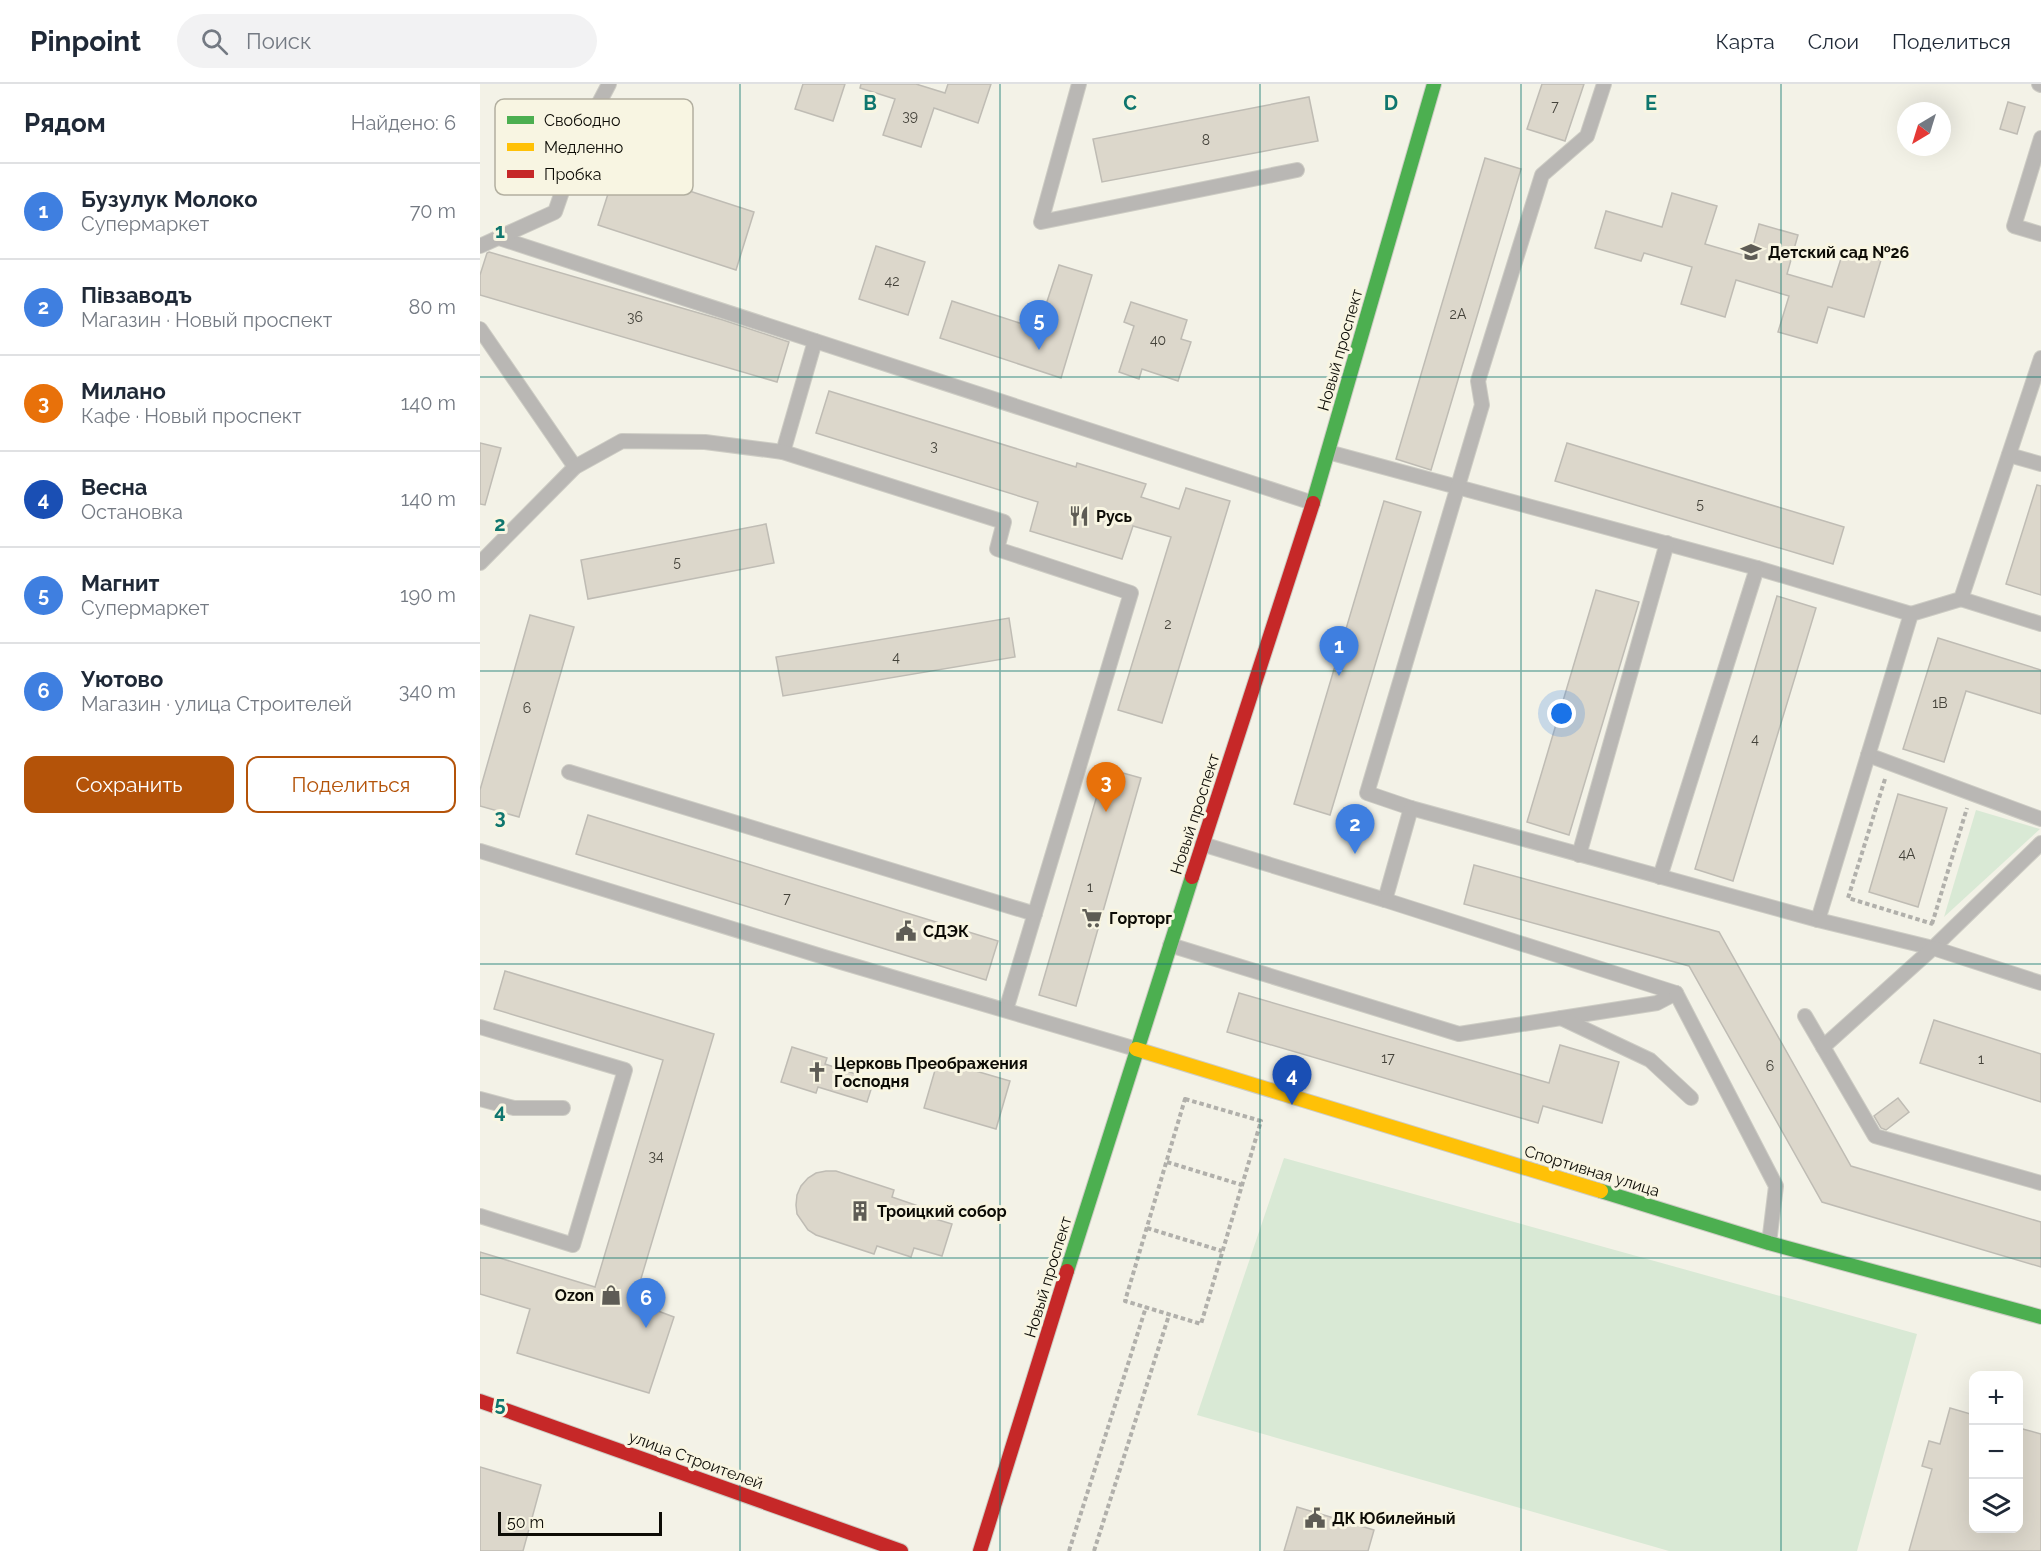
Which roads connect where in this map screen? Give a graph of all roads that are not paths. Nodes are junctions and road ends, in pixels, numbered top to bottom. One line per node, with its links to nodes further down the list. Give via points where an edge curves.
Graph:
1 (609, 84): 5 (lane)
2 (1079, 84): 7 (lane, via 1041,222)
3 (1434, 84): 16 (street, Новый проспект)
4 (1604, 84): 20 (lane, via 1587,136 1542,175 1478,381 1482,405)
5 (601, 99)
6 (2041, 138): 9 (lane, via 2014,226)
7 (1297, 170)
8 (561, 195): 10 (lane, via 555,212)
9 (2041, 234)
10 (499, 238): 11 (lane); 13 (lane)
11 (480, 246)
12 (480, 329): 19 (lane)
13 (815, 341): 15 (lane); 21 (lane)
14 (2041, 358): 17 (lane)
15 (783, 452): 19 (lane, via 705,442 622,441); 38 (lane, via 1004,522 997,549 1131,593)
16 (1328, 452): 20 (lane); 21 (street, Новый проспект)
17 (2009, 455): 18 (lane); 25 (lane)
18 (2041, 464)
19 (575, 467): 23 (lane)
20 (1457, 487): 22 (lane); 30 (lane, via 1366,793)
21 (1313, 503): 33 (street, Новый проспект)
22 (1667, 543): 24 (lane); 35 (lane)
23 (480, 563)
24 (1757, 568): 26 (lane); 36 (lane)
25 (1961, 598): 26 (lane); 27 (lane)
26 (1911, 614): 28 (lane)
27 (2041, 624)
28 (1868, 755): 31 (lane); 39 (lane)
29 (569, 772): 38 (lane)
30 (1411, 808): 35 (lane); 37 (lane)
31 (2041, 819)
32 (2041, 843): 41 (lane)
33 (1202, 844): 37 (lane); 40 (street, Новый проспект)
34 (480, 850): 44 (lane)
35 (1579, 855): 36 (lane)
36 (1660, 877): 39 (lane)
37 (1385, 900): 43 (lane)
38 (1035, 914): 44 (lane)
39 (1818, 920): 41 (lane)
40 (1170, 945): 46 (lane, via 1459,1034); 49 (street, Новый проспект)
41 (1933, 948): 42 (lane); 48 (lane)
42 (2041, 983)
43 (1676, 993): 46 (lane, via 1657,1003); 55 (lane, via 1776,1186)
44 (1006, 1010): 49 (lane)
45 (1805, 1016): 48 (lane)
46 (1562, 1018): 50 (lane, via 1650,1060)
47 (480, 1027): 54 (lane, via 625,1070 573,1245)
48 (1823, 1047): 53 (lane, via 1875,1136)
49 (1136, 1049): 55 (street, Спортивная улица); 59 (street, Новый проспект)
50 (1691, 1098)
51 (480, 1099): 52 (lane, via 514,1108)
52 (563, 1108)
53 (2041, 1183)
54 (480, 1216)
55 (1769, 1243): 56 (street, Спортивная улица)
56 (2041, 1317)
57 (480, 1401): 58 (street, улица Строителей)
58 (900, 1551)
59 (980, 1551)

